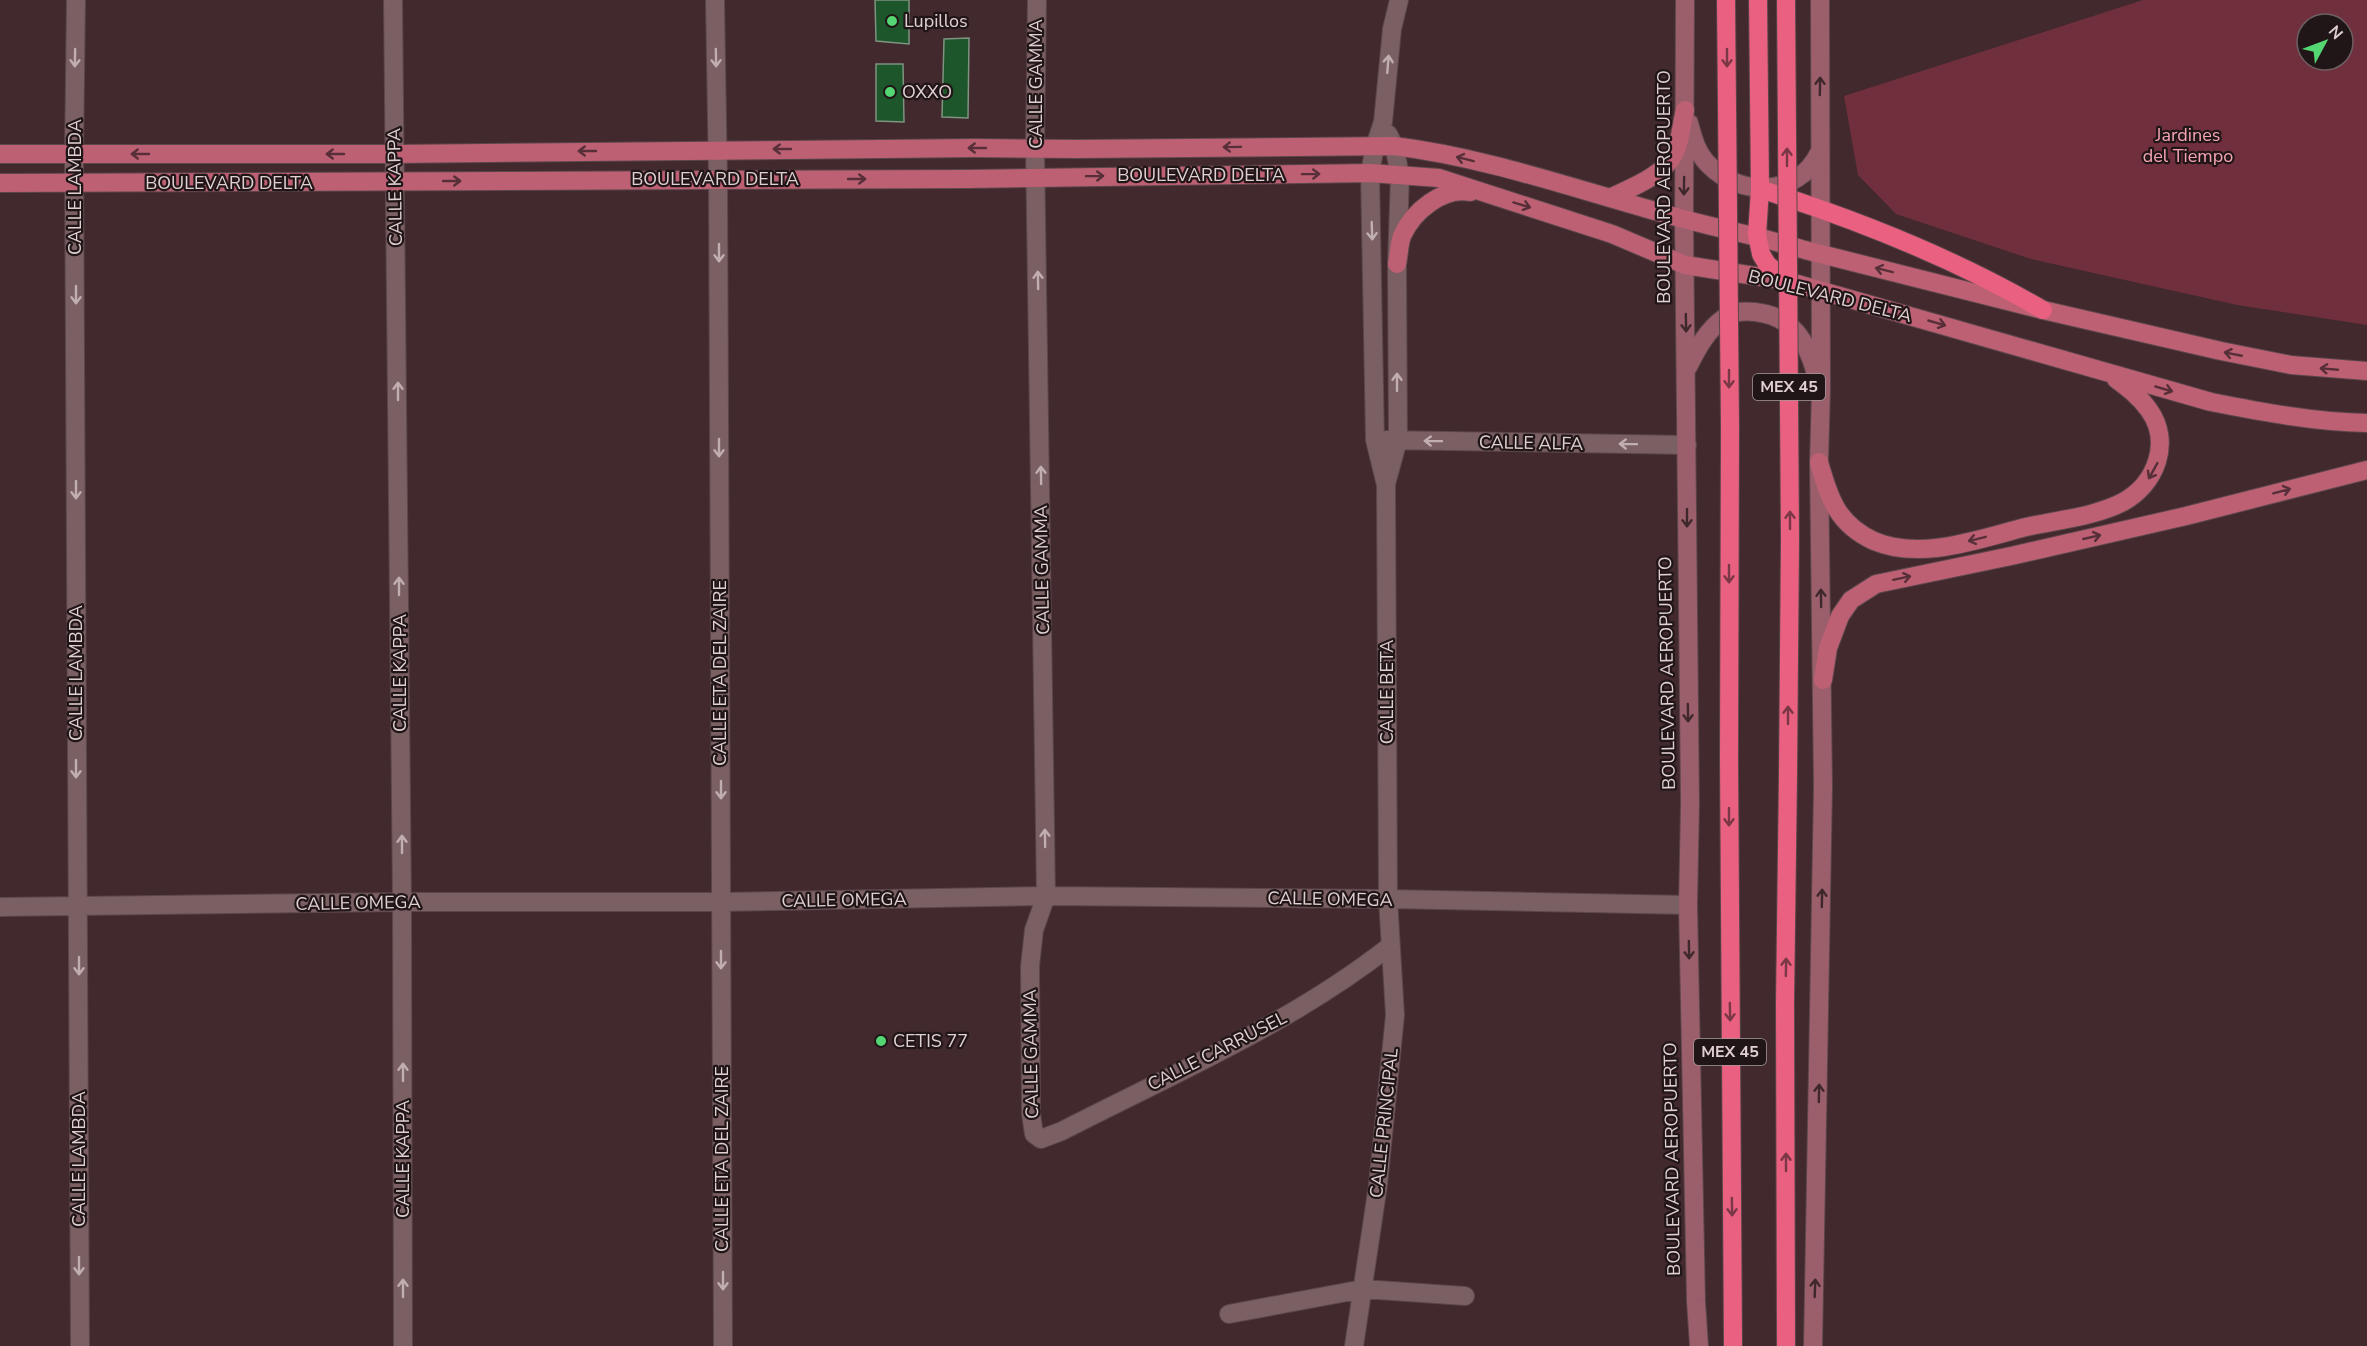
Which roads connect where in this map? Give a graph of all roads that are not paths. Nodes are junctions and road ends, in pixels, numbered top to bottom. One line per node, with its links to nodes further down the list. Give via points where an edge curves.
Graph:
1 (76, 0): 19 (street, CALLE LAMBDA, one-way to 19)
2 (393, 0): 20 (street, CALLE KAPPA)
3 (715, 0): 16 (street, CALLE ETA DEL ZAIRE, one-way to 16)
4 (1037, 0): 15 (street, CALLE GAMMA)
5 (1399, 0): 12 (street, CALLE BETA, one-way to 5, via 1392,29)
6 (1685, 0): 11 (street, BOULEVARD AEROPUERTO)
7 (1726, 0): 69 (highway, MEX 45, one-way to 69, bridge)
8 (1758, 0): 28 (highway)
9 (1786, 0): 70 (highway, MEX 45, one-way to 9, bridge, via 1790,526)
10 (1820, 0): 17 (street, one-way to 10)
11 (1684, 110): 28 (street, via 1707,164 1731,181); 30 (main road, via 1677,146 1665,167); 32 (street, BOULEVARD AEROPUERTO, one-way to 32)
12 (1383, 122): 13 (street, CALLE BETA); 14 (street, CALLE BETA)
13 (1375, 146): 14 (main road, BOULEVARD DELTA); 15 (main road, BOULEVARD DELTA, one-way to 15); 21 (street, CALLE BETA)
14 (1394, 146): 22 (street, CALLE BETA); 30 (main road, BOULEVARD DELTA, one-way to 14, via 1466,159)
15 (1035, 149): 16 (main road, BOULEVARD DELTA, one-way to 16); 23 (street, CALLE GAMMA)
16 (718, 150): 20 (main road, BOULEVARD DELTA, one-way to 20); 24 (street, CALLE ETA DEL ZAIRE)
17 (1819, 153): 28 (street, via 1803,176 1778,187); 31 (street)
18 (0, 154): 19 (main road, BOULEVARD DELTA)
19 (74, 154): 20 (main road, BOULEVARD DELTA, one-way to 19); 27 (street, CALLE LAMBDA)
20 (394, 154): 25 (street, CALLE KAPPA)
21 (1370, 173): 22 (main road, BOULEVARD DELTA); 23 (main road, BOULEVARD DELTA, one-way to 21); 45 (street, CALLE BETA, one-way to 45)
22 (1400, 175): 29 (main road, BOULEVARD DELTA, via 1439,178); 35 (street, CALLE BETA)
23 (1036, 177): 24 (main road, BOULEVARD DELTA, one-way to 23); 52 (street, CALLE GAMMA, one-way to 23)
24 (718, 179): 25 (main road, BOULEVARD DELTA, one-way to 24); 55 (street, CALLE ETA DEL ZAIRE, one-way to 55)
25 (394, 182): 27 (main road, BOULEVARD DELTA); 54 (street, CALLE KAPPA, one-way to 25)
26 (0, 183): 27 (main road, BOULEVARD DELTA)
27 (76, 184): 58 (street, CALLE LAMBDA, one-way to 58)
28 (1760, 189): 31 (highway); 33 (highway)
29 (1490, 195): 35 (main road, via 1458,190 1429,204 1401,237); 36 (main road, BOULEVARD DELTA, one-way to 36, via 1612,234)
30 (1610, 198): 32 (main road, BOULEVARD DELTA)
31 (1819, 207): 34 (street); 39 (highway, via 1963,267)
32 (1683, 219): 33 (main road, BOULEVARD DELTA); 36 (street, BOULEVARD AEROPUERTO)
33 (1757, 235): 34 (main road, BOULEVARD DELTA); 37 (highway, via 1767,264)
34 (1820, 254): 38 (street); 39 (main road, BOULEVARD DELTA, one-way to 34)
35 (1397, 264): 46 (street, CALLE BETA, one-way to 35)
36 (1685, 265): 37 (main road, BOULEVARD DELTA); 40 (street, BOULEVARD AEROPUERTO, one-way to 40)
37 (1787, 281): 38 (main road, BOULEVARD DELTA)
38 (1820, 290): 42 (main road, BOULEVARD DELTA, one-way to 42); 43 (street)
39 (2043, 310): 41 (main road, BOULEVARD DELTA, one-way to 39, via 2291,365)
40 (1687, 369): 43 (street, via 1705,339 1725,317 1743,310 1770,313 1787,322 1802,339 1812,357); 47 (street, BOULEVARD AEROPUERTO)
41 (2367, 371)
42 (2107, 373): 44 (main road, BOULEVARD DELTA, one-way to 44, via 2271,414); 48 (main road, one-way to 48, via 2139,397 2150,411 2160,445 2158,462 2135,494 2121,503 2083,515 1952,545 1895,547 1874,541 1842,517 1829,499)
43 (1821, 390): 48 (street)
44 (2367, 423)
45 (1375, 440): 46 (street, CALLE ALFA); 50 (street, CALLE BETA)
46 (1398, 440): 47 (street, CALLE ALFA, one-way to 46); 50 (street, CALLE BETA)
47 (1687, 445): 56 (street, BOULEVARD AEROPUERTO, one-way to 56)
48 (1819, 462): 51 (street, one-way to 48)
49 (2367, 470): 51 (main road, one-way to 49, via 1828,648 1840,616 1851,600 1876,584 2011,556)
50 (1386, 485): 53 (street, CALLE BETA)
51 (1823, 680): 71 (street, one-way to 51, via 1822,955)
52 (1046, 896): 53 (street, CALLE OMEGA); 55 (street, CALLE OMEGA); 60 (street, CALLE GAMMA, via 1034,930 1030,966 1031,1114)
53 (1388, 899): 56 (street, CALLE OMEGA); 59 (street, CALLE PRINCIPAL)
54 (402, 902): 55 (street, CALLE OMEGA); 58 (street, CALLE OMEGA); 65 (street, CALLE KAPPA, one-way to 54)
55 (721, 902): 66 (street, CALLE ETA DEL ZAIRE, one-way to 66)
56 (1688, 905): 68 (street, BOULEVARD AEROPUERTO, one-way to 68)
57 (0, 907): 58 (street, CALLE OMEGA)
58 (77, 908): 64 (street, CALLE LAMBDA, one-way to 64)
59 (1390, 946): 60 (street, CALLE CARRUSEL, via 1346,980 1281,1019 1062,1131 1041,1139); 61 (street, CALLE PRINCIPAL, via 1393,1051)
60 (1036, 1137)
61 (1363, 1289): 62 (street); 63 (street); 67 (street, CALLE PRINCIPAL)
62 (1465, 1296)
63 (1229, 1314)
64 (80, 1346)
65 (403, 1346)
66 (723, 1346)
67 (1354, 1346)
68 (1699, 1346)
69 (1733, 1346)
70 (1786, 1346)
71 (1813, 1346)

